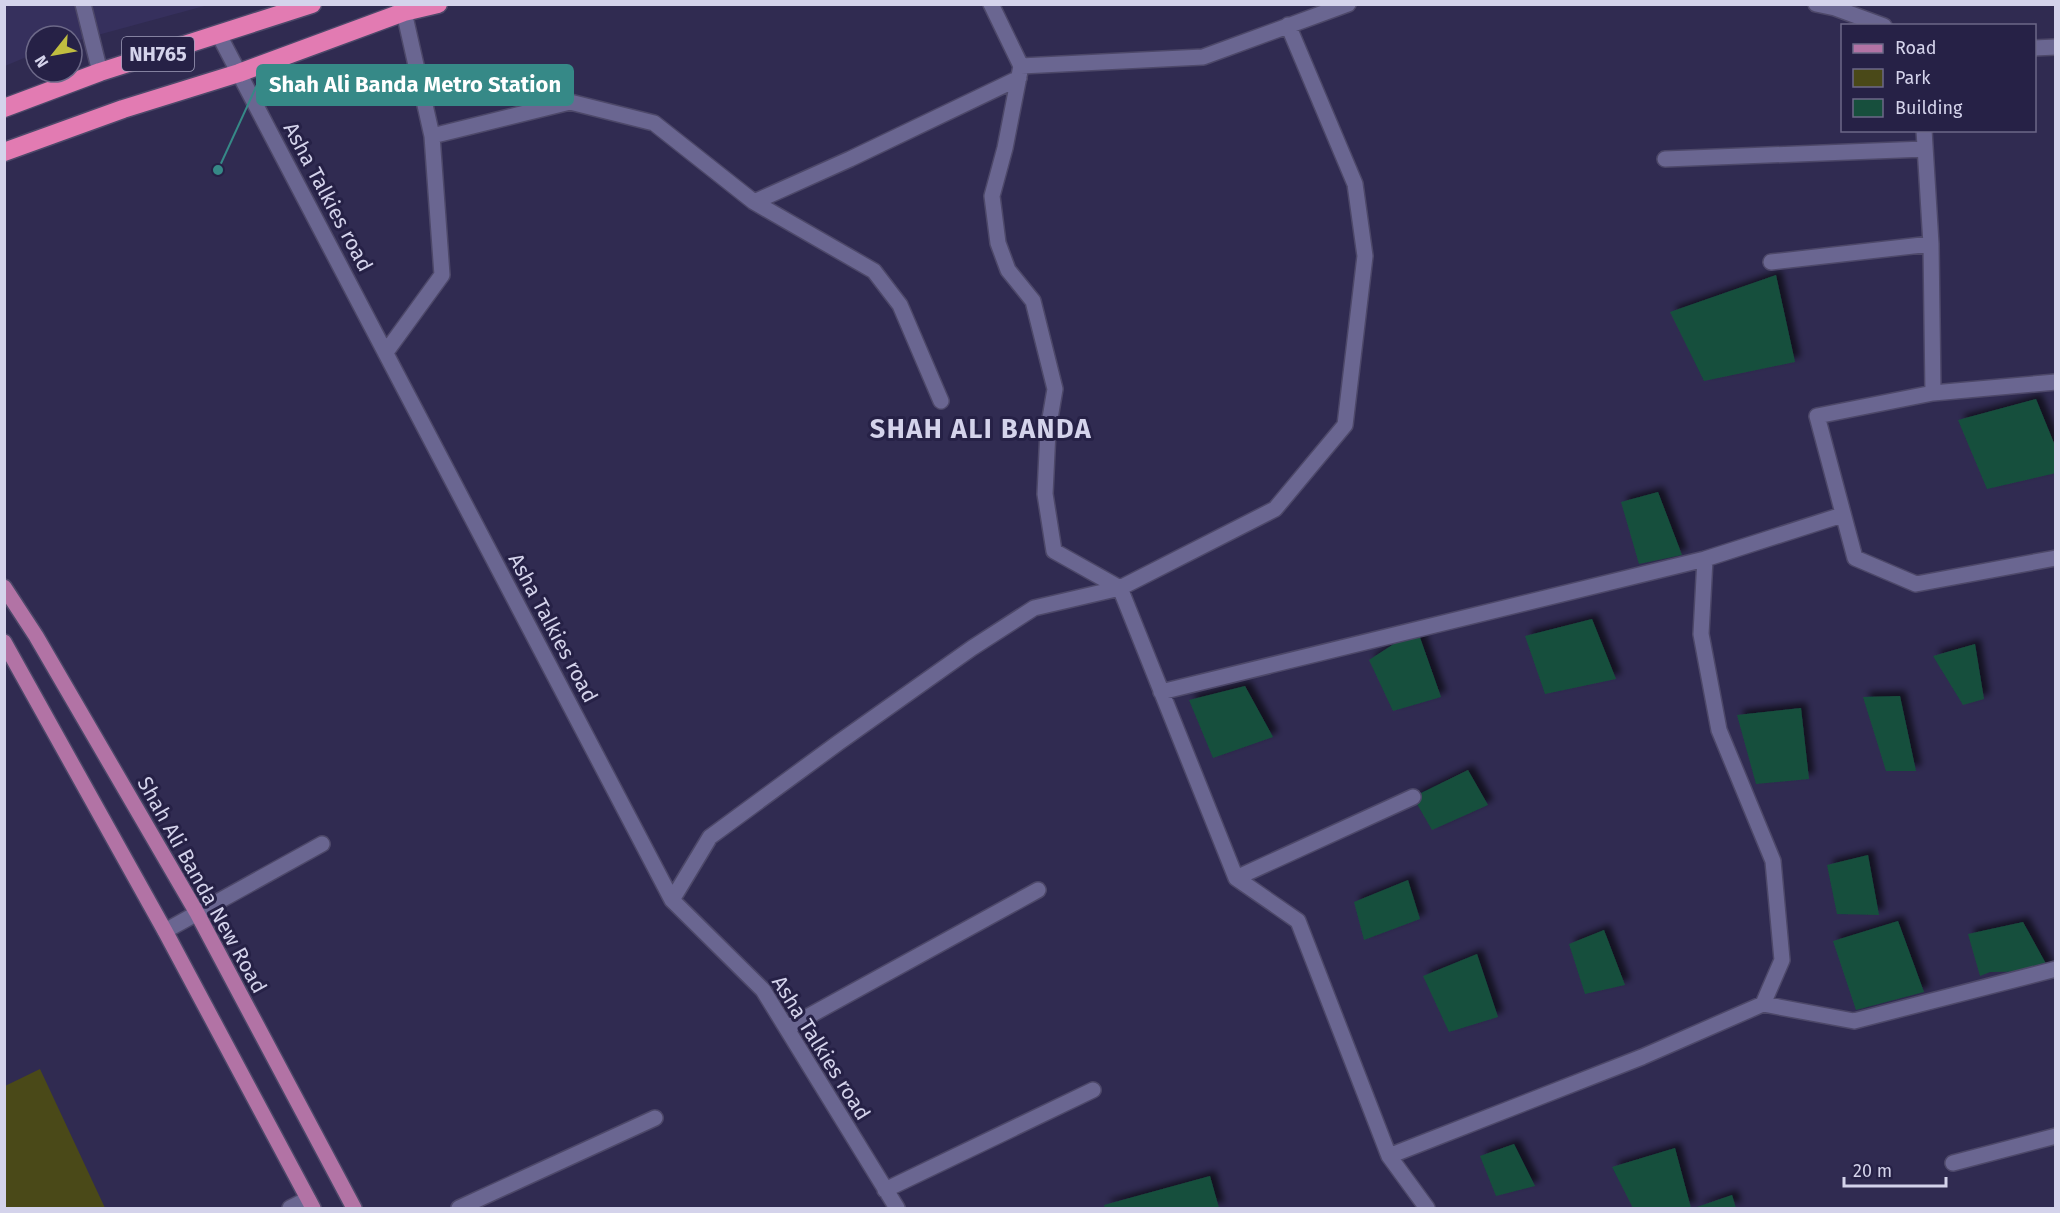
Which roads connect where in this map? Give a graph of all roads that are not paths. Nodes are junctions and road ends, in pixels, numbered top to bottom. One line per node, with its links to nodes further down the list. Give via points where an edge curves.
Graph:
1 (83, 4): 13 (street)
2 (312, 4): 10 (highway, NH765)
3 (438, 4): 7 (highway, NH765)
4 (991, 4): 14 (street)
5 (1348, 4): 9 (street)
6 (1816, 4): 8 (street)
7 (402, 8): 15 (highway, NH765); 18 (street)
8 (1879, 24)
9 (1288, 25): 14 (street, via 1203,57); 33 (street, via 1356,184 1365,256 1345,424 1275,509)
10 (219, 35): 13 (highway, NH765); 15 (street, Asha Talkies road)
11 (2055, 47): 12 (street)
12 (2036, 48)
13 (100, 72): 16 (highway, NH765)
14 (1020, 72): 22 (street, via 850,159); 33 (street, via 992,196 998,243 1008,270 1033,301 1055,389 1044,494 1054,551)
15 (239, 73): 20 (highway, NH765); 25 (street, Asha Talkies road)
16 (4, 108)
17 (1923, 132): 19 (street)
18 (432, 136): 22 (street, via 570,102 654,123); 25 (street, via 442,275)
19 (1925, 149): 21 (street); 23 (street)
20 (4, 152)
21 (1665, 159)
22 (754, 202): 28 (street, via 874,271 900,305)
23 (1931, 244): 24 (street); 27 (street)
24 (1771, 262)
25 (386, 352): 40 (street, Asha Talkies road)
26 (2055, 382): 27 (street)
27 (1933, 393): 29 (street, via 1816,416)
28 (941, 401)
29 (1842, 515): 30 (street, via 1855,558 1916,584); 31 (street)
30 (2055, 558)
31 (1705, 559): 35 (street); 44 (street, via 1701,634 1719,730 1773,861 1782,960)
32 (4, 587): 41 (main road, Shah Ali Banda New Road)
33 (1119, 588): 35 (street); 40 (street, via 1034,608 963,655 710,837)
34 (6, 646): 42 (main road)
35 (1161, 692): 38 (street)
36 (1413, 797): 38 (street)
37 (322, 844): 41 (street)
38 (1236, 878): 49 (street, via 1298,921)
39 (1038, 890): 45 (street)
40 (672, 900): 45 (street, Asha Talkies road, via 764,990)
41 (197, 913): 42 (street); 54 (main road, Shah Ali Banda New Road)
42 (165, 931): 52 (main road)
43 (2055, 969): 44 (street, via 1854,1021)
44 (1763, 1004): 49 (street, via 1642,1057)
45 (787, 1028): 51 (street, Asha Talkies road)
46 (1093, 1090): 51 (street)
47 (655, 1118): 55 (street)
48 (2055, 1136): 50 (street)
49 (1389, 1156): 57 (street)
50 (1953, 1163)
51 (885, 1190): 56 (street, Asha Talkies road)
52 (310, 1204): 53 (street)
53 (290, 1209)
54 (354, 1209)
55 (459, 1209)
56 (897, 1209)
57 (1427, 1209)

